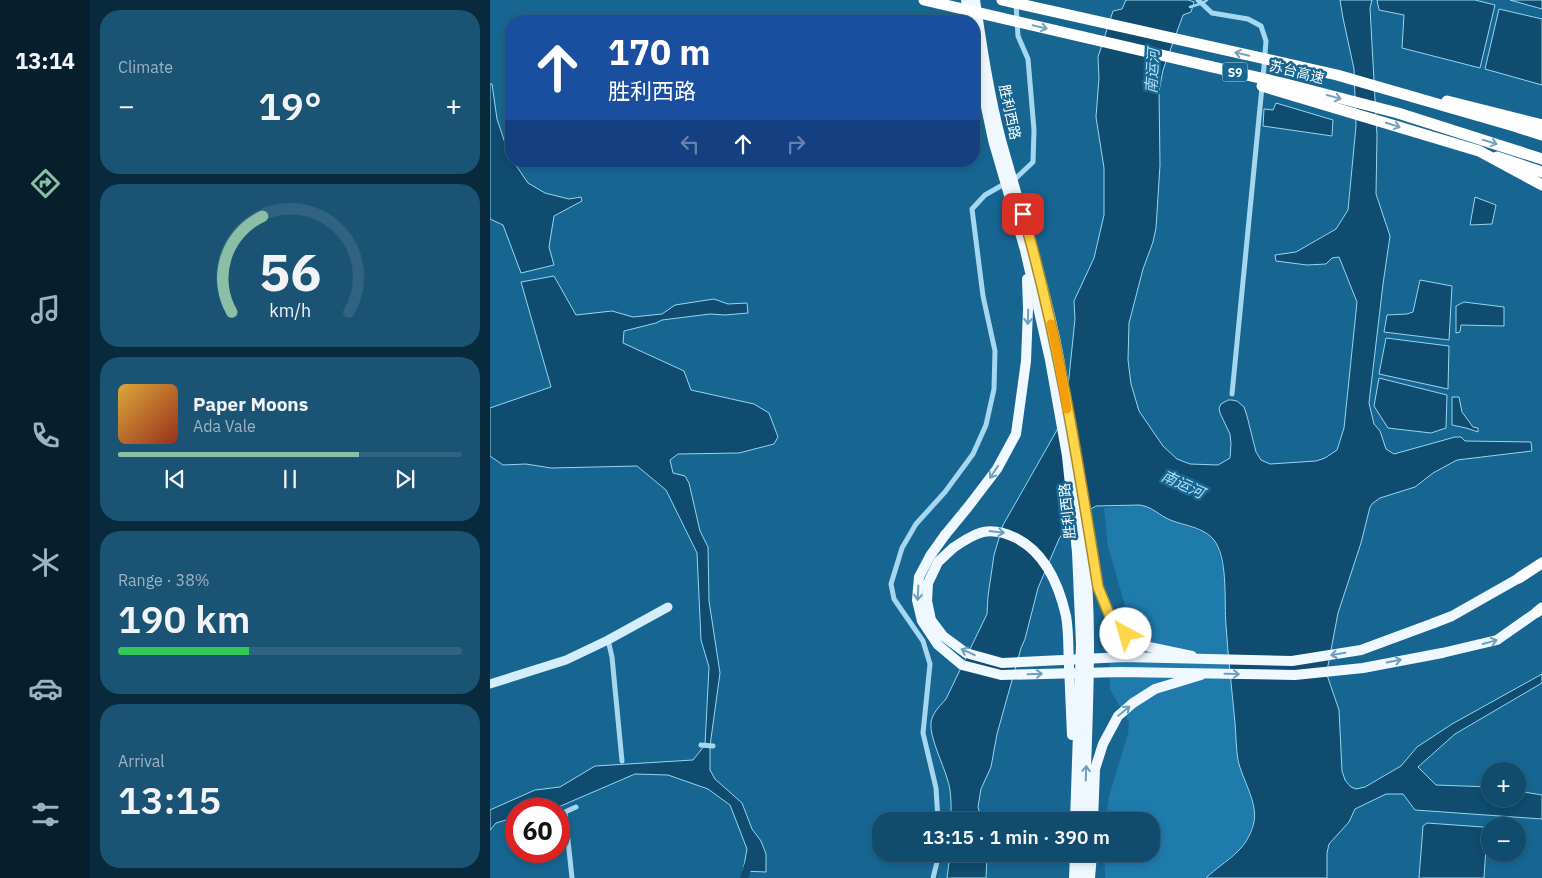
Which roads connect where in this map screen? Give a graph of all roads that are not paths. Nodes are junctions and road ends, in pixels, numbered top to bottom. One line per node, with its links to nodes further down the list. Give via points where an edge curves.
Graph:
1 (924, 0): 10 (highway, 苏台高速 / S9, one-way to 10, bridge)
2 (966, 0): 7 (main road)
3 (975, 0): 8 (main road, 胜利西路)
4 (1002, 0): 11 (highway, 苏台高速 / S9, one-way to 4, bridge)
5 (1016, 0): 18 (street, via 1018,36 1028,59 1034,130 1033,162)
6 (1198, 0): 21 (street, via 1212,14 1248,19 1262,26 1266,41)
7 (968, 15)
8 (977, 15)
9 (980, 31): 18 (main road, 胜利西路)
10 (1162, 55): 15 (highway, one-way to 15, bridge); 16 (highway, 苏台高速 / S9, one-way to 16, bridge, via 1398,113)
11 (1337, 75): 13 (highway, bridge); 14 (highway, 苏台高速 / S9, bridge)
12 (980, 78): 18 (main road, 胜利西路, via 993,140)
13 (1542, 125)
14 (1542, 135)
15 (1478, 151): 17 (highway, bridge); 19 (highway, bridge)
16 (1542, 159)
17 (1542, 172)
18 (1009, 182): 20 (main road, 胜利西路); 22 (main road, 胜利西路, via 1033,248 1058,356); 39 (street, via 985,195 972,209 983,296 995,351 994,389 986,425 973,454 946,492 916,524 902,548 891,584 894,599 923,641 930,664 923,733 936,788)
19 (1542, 185)
20 (1025, 250): 33 (main road, one-way to 33, bridge, via 1026,361 1016,434 996,469 930,556 919,577 917,600 922,622 938,645 962,665 1001,676 1121,672); 40 (main road, 胜利西路, via 1065,446 1077,552 1080,644)
21 (1232, 394)
22 (1075, 453): 28 (main road, bridge, via 1098,587 1109,614 1126,634 1149,647); 42 (main road, 胜利西路, one-way to 22, via 1089,644 1086,552)
23 (1542, 563): 24 (highway)
24 (1520, 578): 28 (main road, one-way to 28, bridge, via 1452,616 1361,650 1292,660)
25 (668, 607): 27 (street)
26 (1540, 610): 33 (main road, one-way to 26, bridge, via 1295,676 1364,668 1497,640)
27 (608, 640): 34 (street, via 566,660); 37 (street)
28 (1206, 658): 29 (main road, one-way to 29, bridge)
29 (1068, 660)
30 (1068, 660): 31 (main road, one-way to 31, bridge, via 1002,663 966,652 943,636 931,620 927,600 928,583 938,562 966,538 984,530 1006,533 1022,542 1041,558 1054,580 1066,618)
31 (1068, 660)
32 (1068, 660): 41 (main road, one-way to 41, bridge)
33 (1204, 674): 43 (main road, one-way to 33, via 1095,769 1103,744 1118,716 1155,689)
34 (490, 684)
35 (701, 744): 36 (street)
36 (713, 746)
37 (622, 761)
38 (576, 807): 48 (street, via 564,812)
39 (937, 812)
40 (1076, 812)
41 (1076, 812)
42 (1084, 812)
43 (1093, 812)
44 (937, 862): 49 (street)
45 (1075, 862): 50 (main road)
46 (1083, 862): 51 (main road)
47 (1091, 862): 52 (main road)
48 (572, 878)
49 (933, 878)
50 (1074, 878)
51 (1083, 878)
52 (1090, 878)

